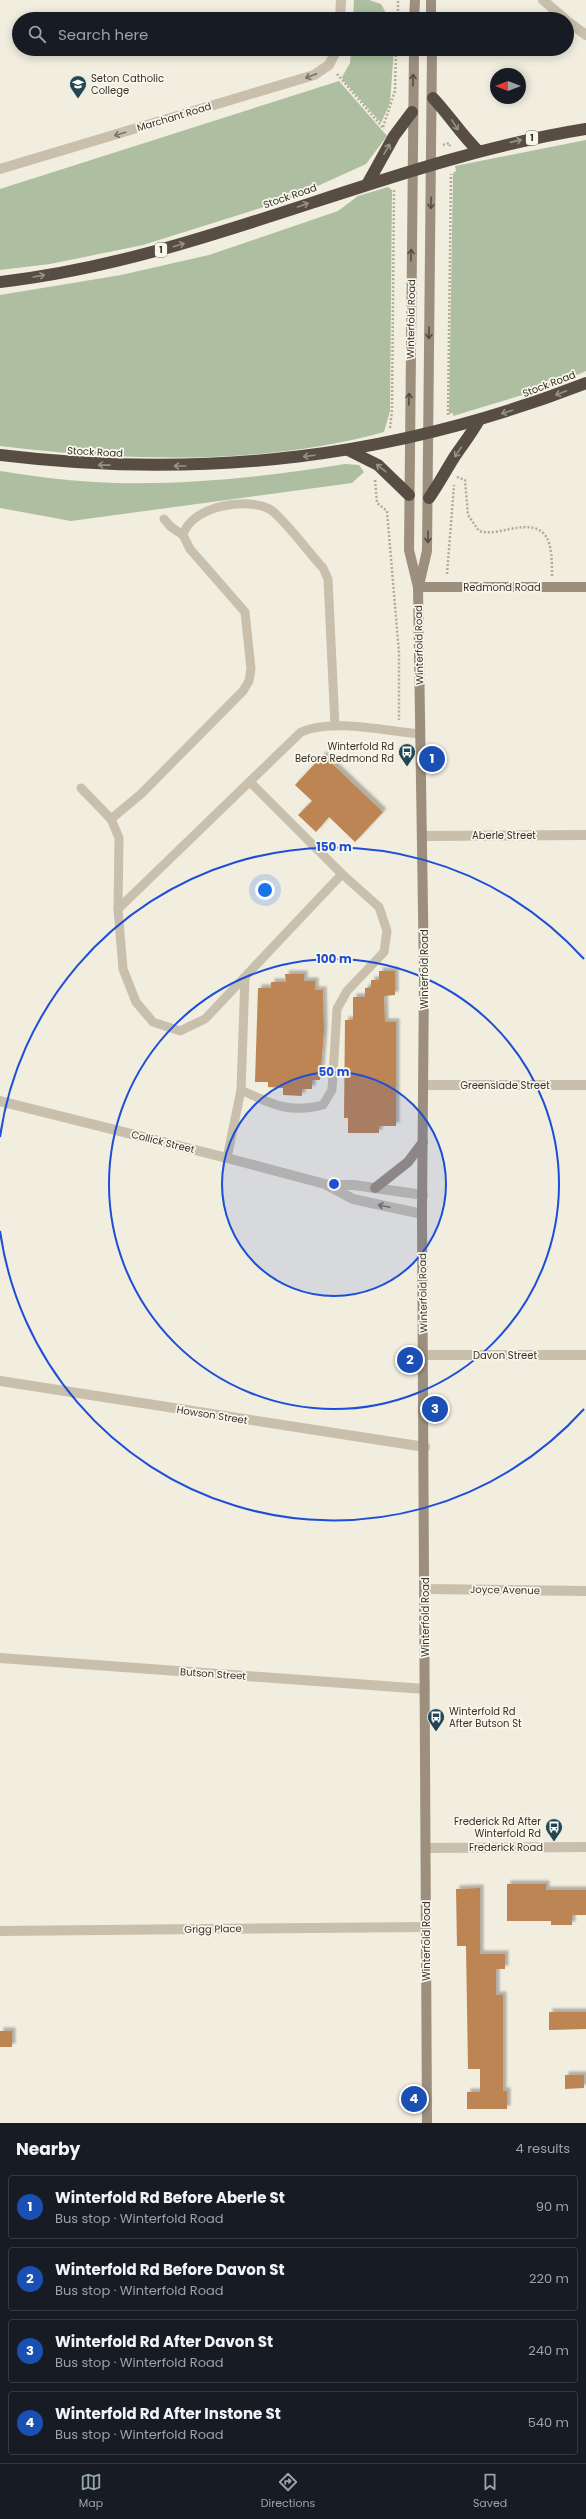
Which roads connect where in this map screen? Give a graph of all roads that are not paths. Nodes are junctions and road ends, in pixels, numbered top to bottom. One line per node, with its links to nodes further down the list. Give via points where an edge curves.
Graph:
1 (341, 0): 5 (street)
2 (415, 0): 6 (main road)
3 (431, 0): 7 (main road)
4 (543, 0): 8 (street)
5 (340, 12)
6 (414, 12)
7 (431, 12)
8 (557, 12)
9 (574, 26): 10 (street)
10 (586, 35)
11 (334, 56): 19 (street, Marchant Road, one-way to 19, via 329,65 300,80)
12 (414, 56): 15 (main road, Winterfold Road, one-way to 12)
13 (432, 56): 14 (main road, Winterfold Road)
14 (433, 98): 17 (highway, one-way to 17); 18 (main road, Winterfold Road)
15 (412, 112): 20 (main road, Winterfold Road); 21 (highway, one-way to 15, via 394,136)
16 (586, 129): 17 (highway, Stock Road / 1, one-way to 16)
17 (478, 151): 18 (highway, Stock Road / 1)
18 (432, 164): 20 (highway, Stock Road / 1); 25 (main road, Winterfold Road, one-way to 25)
19 (0, 169)
20 (412, 170): 21 (highway, Stock Road / 1); 26 (main road, Winterfold Road, one-way to 20)
21 (368, 183): 22 (highway, Stock Road / 1, one-way to 21, via 74,270 173,247)
22 (0, 282)
23 (586, 383): 24 (highway, Stock Road, one-way to 24, via 535,403)
24 (479, 420): 25 (highway, Stock Road); 30 (highway, one-way to 30)
25 (428, 433): 26 (highway, Stock Road); 30 (main road, Winterfold Road)
26 (409, 438): 27 (highway, Stock Road); 29 (main road, Winterfold Road)
27 (348, 450): 28 (highway, Stock Road, one-way to 28, via 281,460 192,466 94,465); 29 (highway, one-way to 27, via 378,465)
28 (0, 455)
29 (409, 494): 33 (main road, Winterfold Road, via 409,550)
30 (429, 498): 33 (main road, Winterfold Road, one-way to 33, via 427,551)
31 (164, 519): 32 (lane, via 170,527)
32 (183, 535): 35 (lane, via 190,521 203,511 248,504 260,506 272,511 322,568 328,579); 39 (lane, via 190,549 245,612 251,669 248,681 243,691 141,794)
33 (418, 587): 34 (main road, Redmond Road); 36 (main road, Winterfold Road)
34 (586, 587)
35 (335, 726): 36 (lane); 37 (lane, via 310,728 301,732)
36 (420, 734): 41 (main road, Winterfold Road)
37 (250, 782): 42 (lane); 43 (lane)
38 (81, 788): 39 (lane)
39 (111, 819): 43 (lane, via 119,838)
40 (586, 835): 41 (street, Aberle Street)
41 (423, 836): 45 (main road, Winterfold Road)
42 (342, 874): 44 (lane); 47 (lane, via 379,907 387,931 384,952 348,991 337,1009 332,1090 323,1105 305,1110 272,1105)
43 (118, 909): 44 (lane, via 123,969 136,1002 153,1022 180,1031 205,1019)
44 (244, 977): 47 (lane)
45 (424, 1085): 46 (street, Greenslade Street); 49 (main road, Winterfold Road)
46 (586, 1085)
47 (241, 1090): 50 (lane)
48 (0, 1102): 50 (street, Collick Street)
49 (424, 1142): 52 (main road, via 408,1162); 53 (main road, Winterfold Road)
50 (227, 1158): 51 (street, Collick Street)
51 (324, 1184): 52 (street, Collick Street); 54 (street, Collick Street, one-way to 51, via 353,1199)
52 (375, 1188): 53 (street, Collick Street)
53 (423, 1195): 54 (main road, Winterfold Road)
54 (422, 1214): 55 (main road, Winterfold Road)
55 (424, 1355): 56 (street, Davon Street); 58 (main road, Winterfold Road)
56 (586, 1355)
57 (0, 1381): 58 (street, Howson Street)
58 (425, 1447): 59 (main road, Winterfold Road)
59 (425, 1589): 60 (street, Joyce Avenue); 62 (main road, Winterfold Road)
60 (586, 1591)
61 (0, 1658): 62 (street, Butson Street)
62 (426, 1689): 64 (main road, Winterfold Road)
63 (586, 1847): 64 (street, Frederick Road)
64 (426, 1848): 65 (main road, Winterfold Road)
65 (426, 1927): 66 (street, Grigg Place); 67 (main road, Winterfold Road)
66 (0, 1932)
67 (426, 2122)

